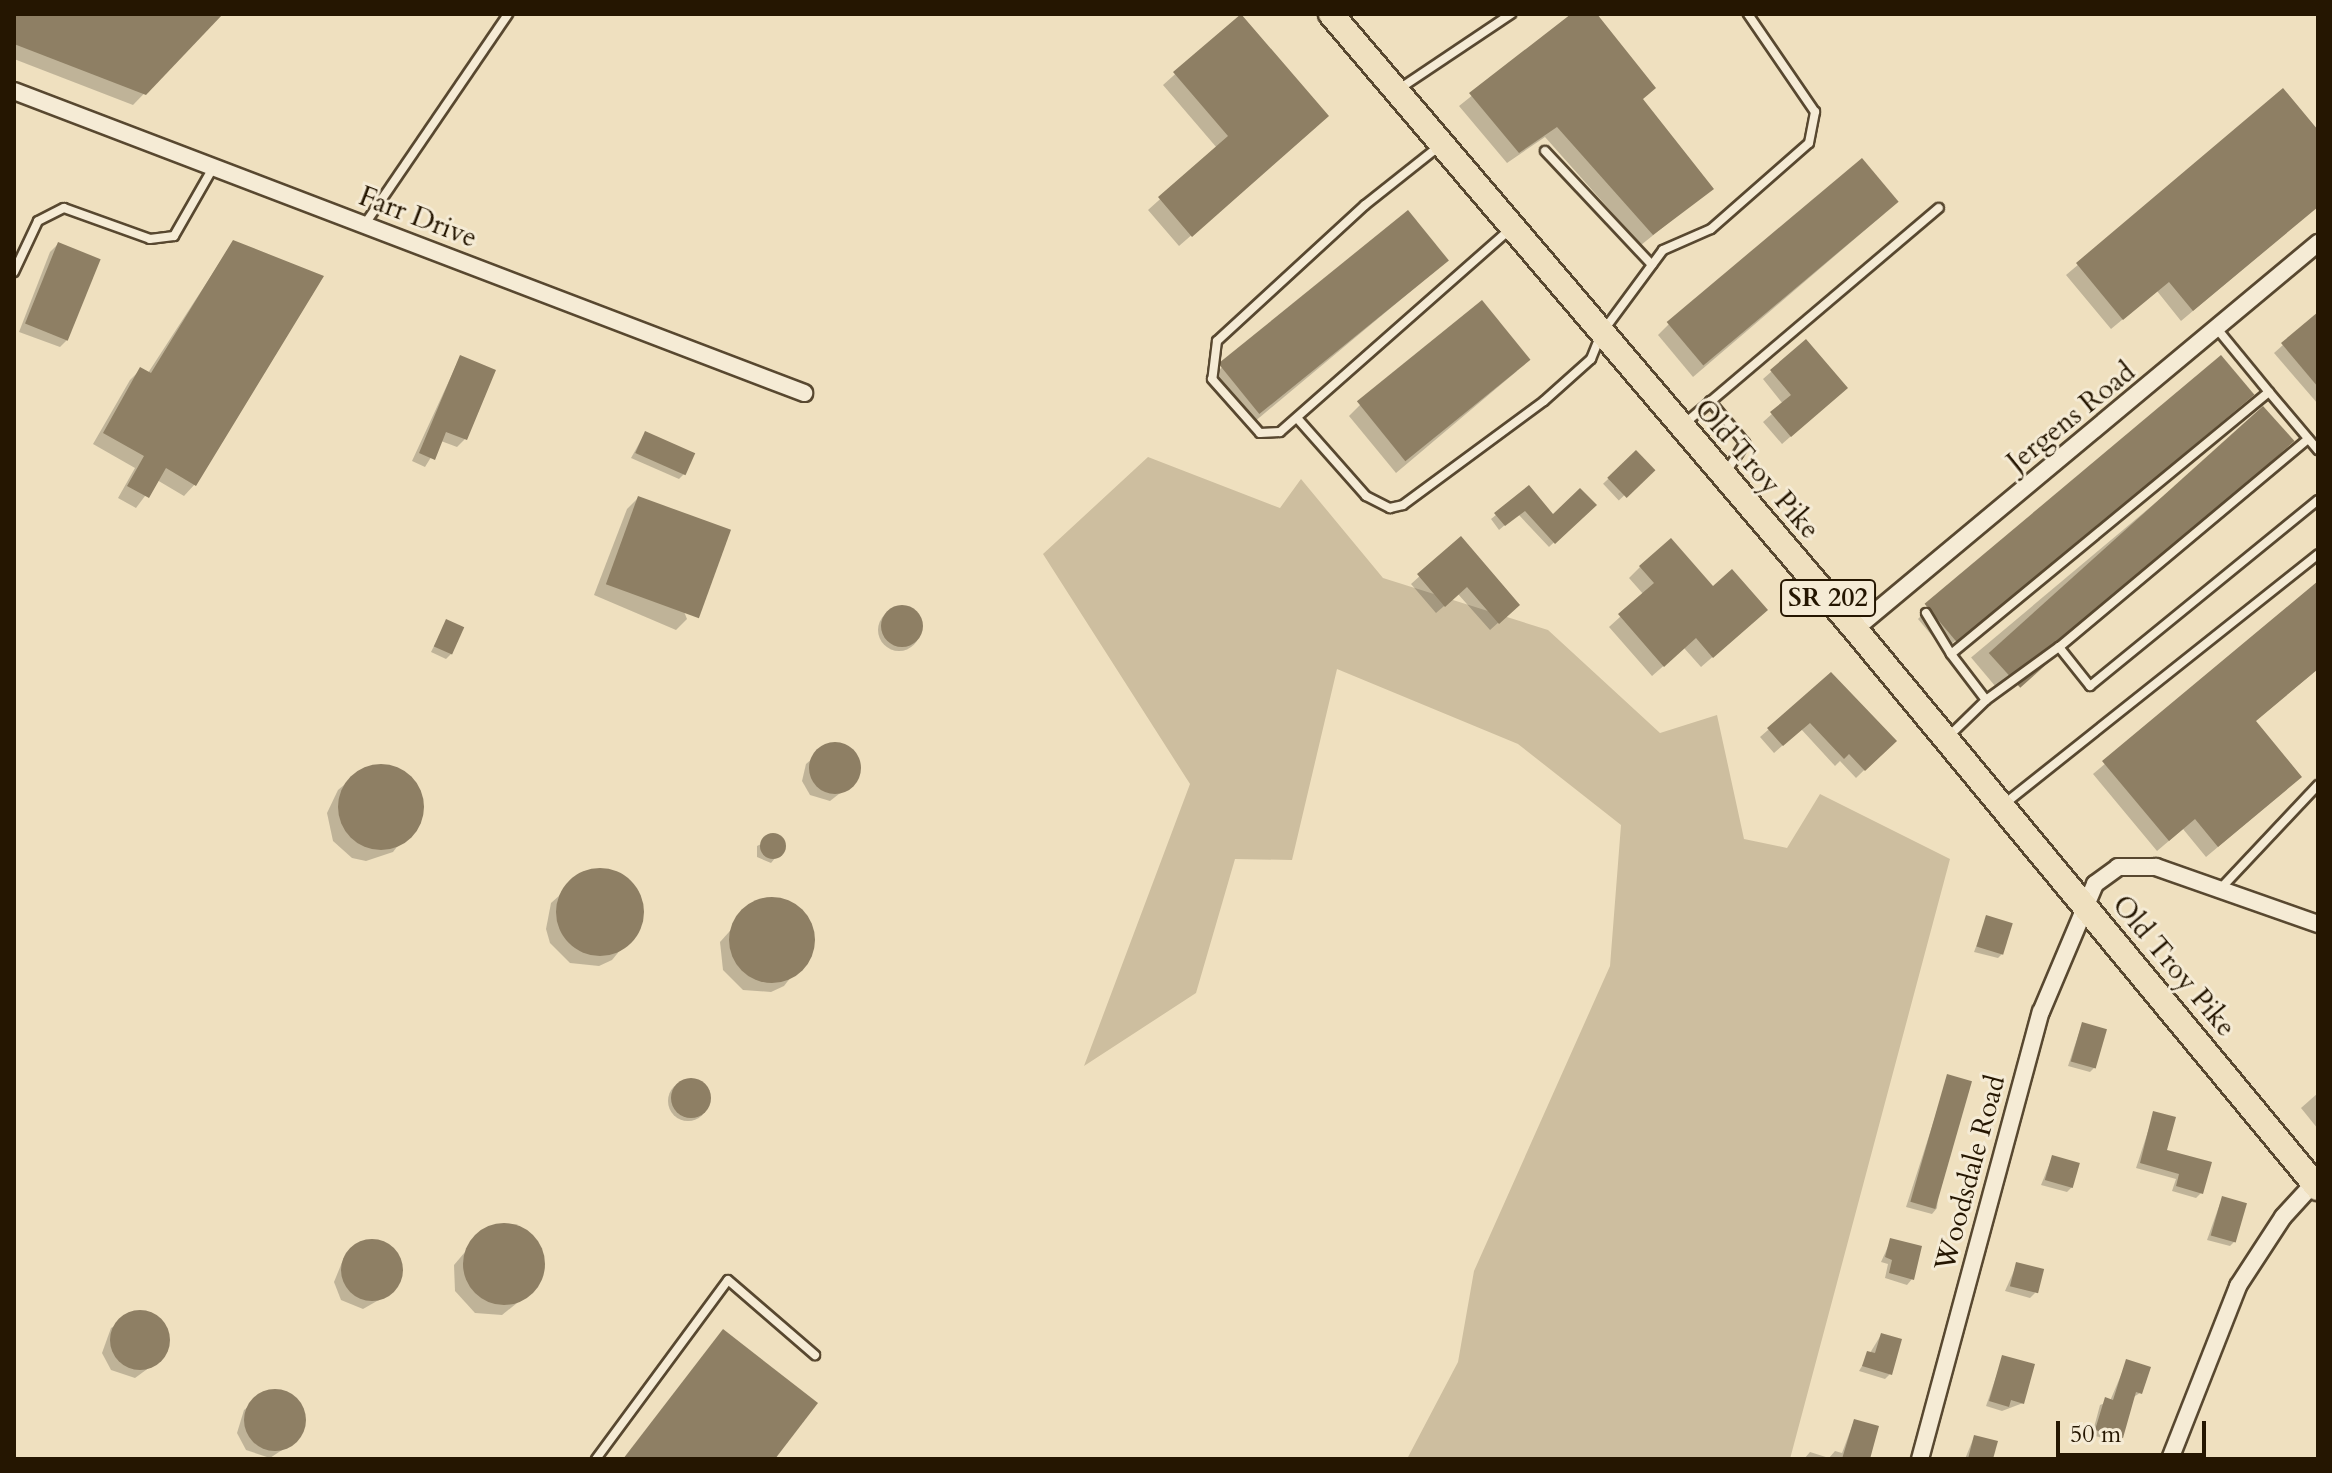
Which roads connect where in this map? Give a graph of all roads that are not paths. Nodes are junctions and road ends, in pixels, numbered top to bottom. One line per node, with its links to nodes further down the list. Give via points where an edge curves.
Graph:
1 (508, 14): 11 (lane)
2 (1331, 14): 6 (main road, Old Troy Pike / SR 202)
3 (1511, 14): 6 (lane)
4 (1748, 14): 14 (lane, via 1815,112 1809,143 1711,229 1663,250)
5 (14, 91): 9 (street, Farr Drive)
6 (1395, 91): 7 (main road, Old Troy Pike / SR 202)
7 (1440, 145): 12 (main road, Old Troy Pike / SR 202); 21 (lane, via 1365,205 1217,341 1212,379 1260,433 1280,432)
8 (1545, 151): 14 (lane)
9 (213, 168): 11 (street, Farr Drive); 15 (lane, via 174,236 150,239 64,208 38,221)
10 (1939, 208): 20 (lane)
11 (365, 225): 19 (street, Farr Drive)
12 (1511, 228): 17 (main road, Old Troy Pike / SR 202); 21 (lane)
13 (2317, 247): 16 (street, Jergens Road)
14 (1652, 265): 17 (lane)
15 (14, 272)
16 (2218, 330): 18 (lane); 29 (street, Jergens Road)
17 (1601, 334): 21 (lane, via 1591,359 1544,401 1403,505 1378,505 1366,496); 22 (main road, Old Troy Pike / SR 202)
18 (2269, 392): 23 (lane); 31 (lane)
19 (804, 393)
20 (1710, 401): 22 (lane); 25 (lane, via 1745,443)
21 (1297, 418)
22 (1680, 427): 25 (main road, Old Troy Pike / SR 202)
23 (2308, 439): 24 (lane); 30 (lane)
24 (2318, 450)
25 (1724, 477): 29 (main road, Old Troy Pike / SR 202)
26 (2318, 500): 30 (lane, via 2090,686)
27 (2318, 554): 35 (lane)
28 (1926, 613): 31 (lane)
29 (1855, 629): 33 (main road, Old Troy Pike / SR 202)
30 (2059, 647): 32 (lane)
31 (1951, 654): 32 (lane)
32 (1986, 700): 33 (lane)
33 (1946, 738): 35 (main road, Old Troy Pike / SR 202)
34 (2318, 785): 36 (lane)
35 (2002, 805): 37 (main road, Old Troy Pike / SR 202)
36 (2220, 889): 37 (street, Woodsdale Road, via 2131,863 2105,874); 38 (street, Woodsdale Road)
37 (2084, 906): 39 (main road, Old Troy Pike / SR 202); 42 (street, Woodsdale Road, via 2041,1012)
38 (2318, 924)
39 (2316, 1186): 43 (street, via 2283,1217 2238,1286)
40 (815, 1355): 41 (lane, via 728,1280)
41 (596, 1459)
42 (1920, 1459)
43 (2170, 1459)

